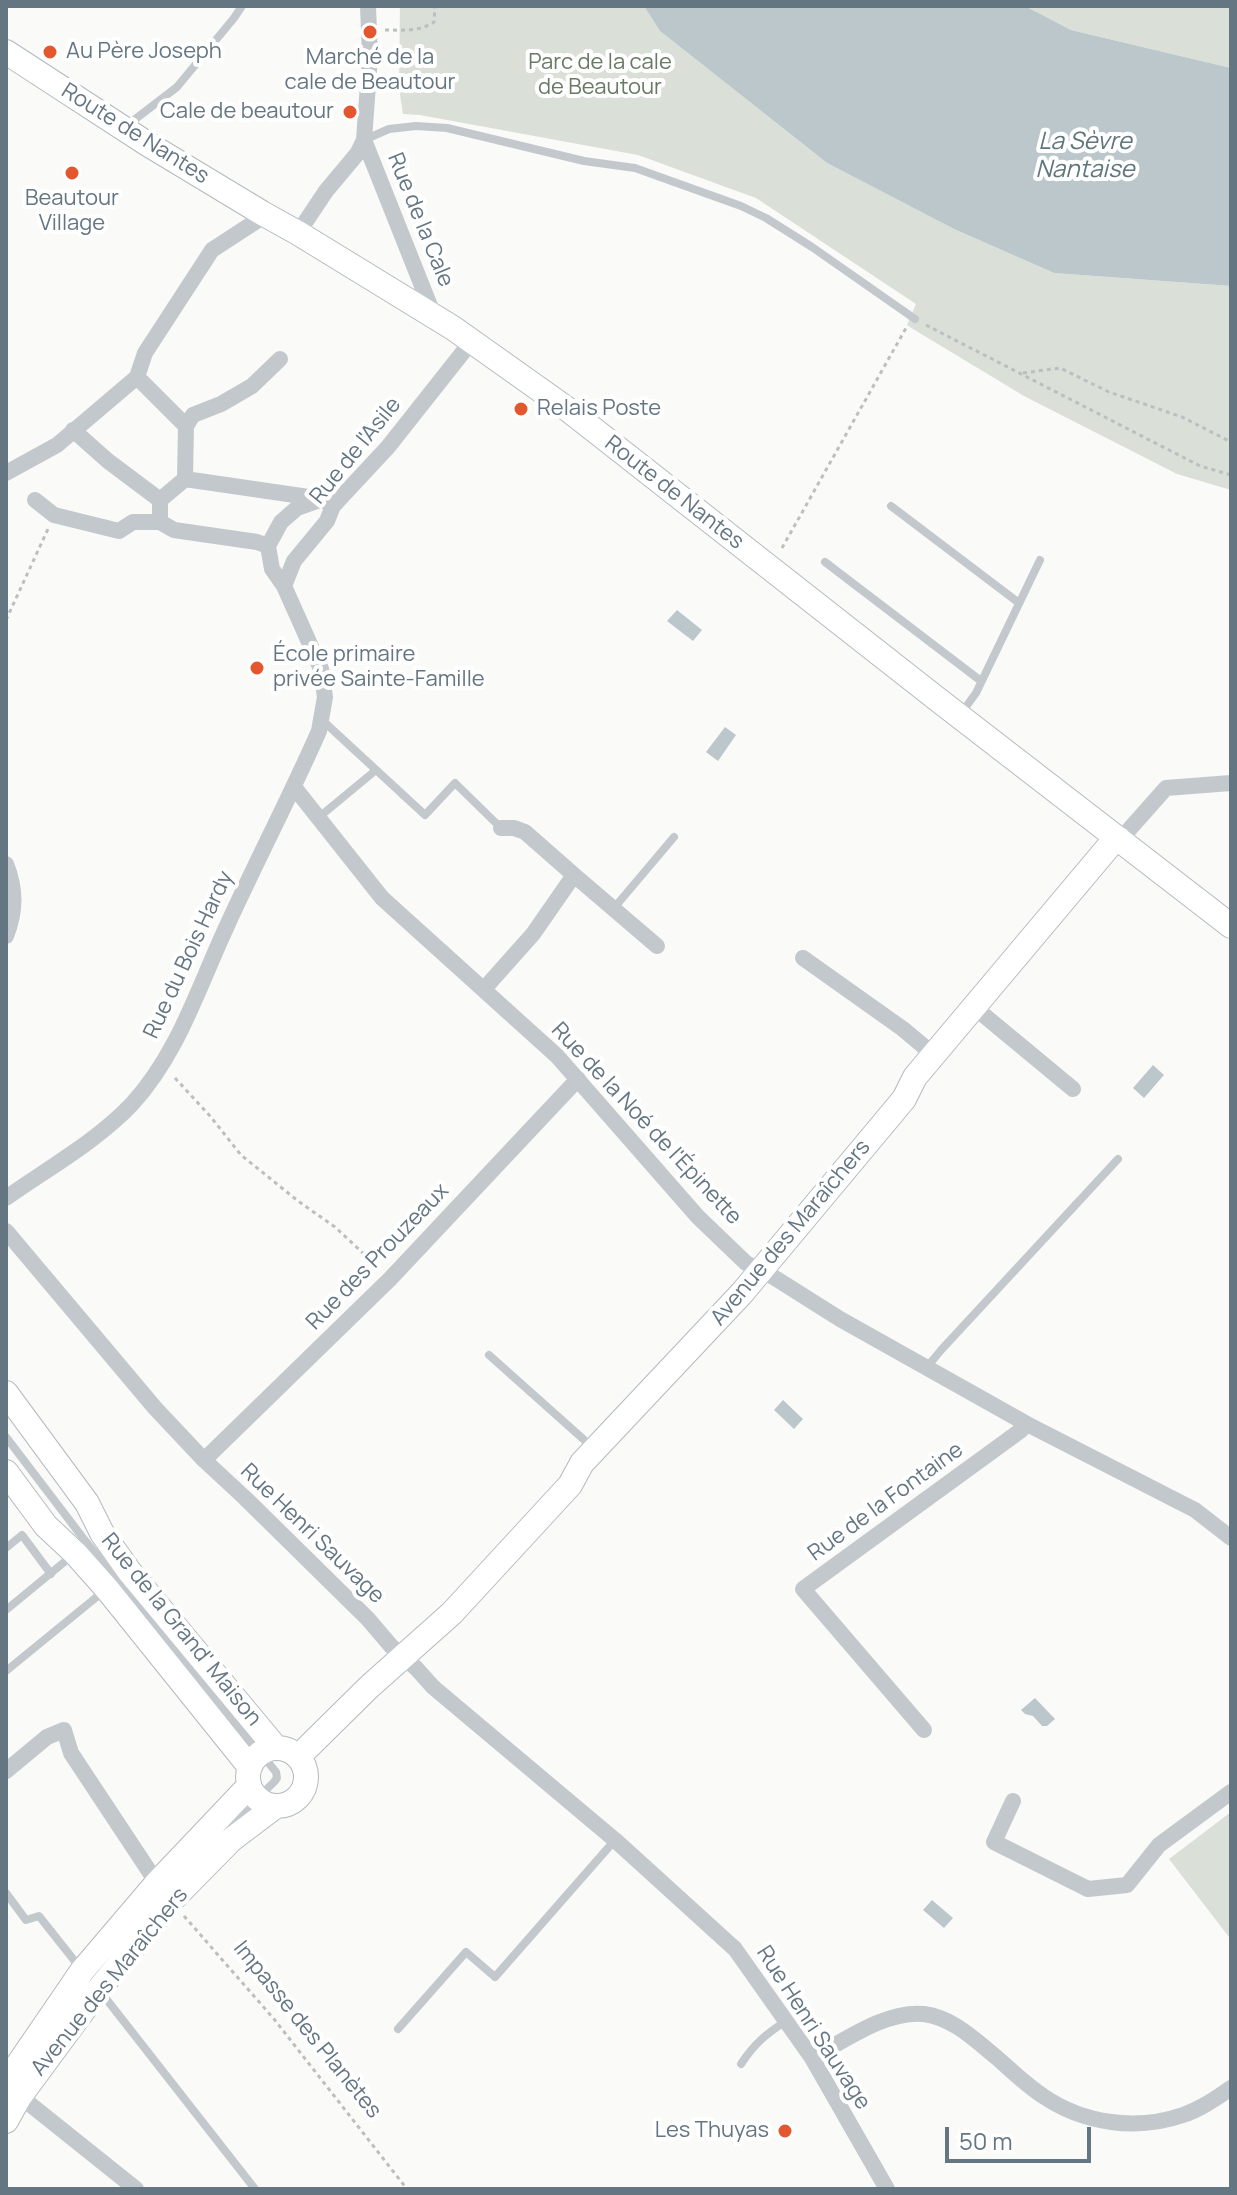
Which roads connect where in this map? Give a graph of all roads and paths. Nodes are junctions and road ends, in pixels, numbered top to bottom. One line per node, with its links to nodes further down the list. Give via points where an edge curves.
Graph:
1 (242, 6): 6 (lane, via 177,87)
2 (368, 6): 4 (street, Rue de la Cale)
3 (435, 6): 4 (path, via 434,22 418,30)
4 (369, 30): 7 (street, Rue de la Cale)
5 (6, 52): 6 (main road, Route de Nantes)
6 (124, 127): 8 (main road, Route de Nantes)
7 (364, 140): 9 (street, Rue de la Cale); 10 (street, Rue de la Cale); 11 (lane, via 389,129 447,128 635,168 766,218)
8 (262, 213): 9 (main road, Route de Nantes); 15 (street, via 212,250 145,353)
9 (298, 233): 10 (main road, Route de Nantes)
10 (435, 317): 12 (main road, Route de Nantes)
11 (914, 318): 14 (path); 31 (path)
12 (471, 342): 24 (street, Rue de l'Asile, via 388,447); 31 (main road, Route de Nantes, via 570,411)
13 (280, 359): 16 (street, via 252,386 193,415)
14 (1021, 374): 18 (path, via 1060,368); 20 (path, via 1200,466)
15 (137, 377): 16 (street); 17 (street)
16 (186, 426): 21 (street)
17 (73, 430): 19 (street); 23 (street)
18 (1231, 442)
19 (6, 473)
20 (1231, 475)
21 (185, 479): 23 (street); 24 (street)
22 (35, 500): 26 (street)
23 (160, 500): 27 (street)
24 (328, 503): 28 (street, via 297,508 281,522); 32 (street, Rue de l'Asile, via 327,521 294,561)
25 (891, 506): 33 (lane)
26 (54, 515): 27 (street, via 119,531 133,522); 34 (path)
27 (160, 522): 28 (street, via 174,530)
28 (268, 546): 32 (street, via 272,569)
29 (1040, 560): 33 (lane)
30 (825, 562): 35 (lane)
31 (771, 569): 36 (main road, Route de Nantes)
32 (284, 586): 37 (street, via 321,669)
33 (1019, 603): 35 (lane)
34 (6, 620)
35 (981, 681): 36 (lane)
36 (960, 717): 44 (main road, Route de Nantes)
37 (322, 720): 38 (lane); 40 (street, Rue du Bois Hardy)
38 (376, 770): 41 (lane); 42 (lane, via 425,815 455,783)
39 (1231, 783): 44 (street, via 1166,788)
40 (294, 787): 41 (street, Rue de la Noé de l'Épinette); 55 (street, Rue du Bois Hardy)
41 (317, 818): 52 (street, Rue de la Noé de l'Épinette, via 382,898)
42 (501, 828): 46 (street, via 525,832)
43 (674, 837): 47 (lane)
44 (1119, 839): 48 (main road, Route de Nantes); 53 (main road, Avenue des Maraîchers)
45 (6, 864): 49 (street, via 14,888)
46 (574, 875): 47 (street); 52 (street, via 533,934)
47 (614, 908): 50 (street)
48 (1231, 926)
49 (6, 936)
50 (657, 946)
51 (803, 958): 54 (street)
52 (484, 989): 56 (street, Rue de la Noé de l'Épinette)
53 (974, 1007): 54 (main road, Avenue des Maraîchers); 57 (street)
54 (934, 1055): 61 (main road, Avenue des Maraîchers, via 904,1099)
55 (161, 1065): 59 (street, Rue du Bois Hardy, via 113,1123); 62 (path, via 241,1155 353,1242)
56 (578, 1079): 61 (street, Rue de la Noé de l'Épinette, via 698,1217); 62 (street, Rue des Prouzeaux)
57 (1073, 1089)
58 (1118, 1159): 64 (lane)
59 (6, 1198)
60 (6, 1231): 69 (street, Rue Henri Sauvage)
61 (761, 1271): 64 (street, Rue de la Noé de l'Épinette); 68 (main road, Avenue des Maraîchers)
62 (390, 1279): 69 (street, Rue des Prouzeaux)
63 (489, 1355): 68 (lane)
64 (927, 1368): 66 (street, Rue de la Noé de l'Épinette)
65 (6, 1393): 81 (main road, Rue de la Grand' Maison, via 87,1503 102,1533)
66 (1027, 1424): 71 (street, Rue de la Noé de l'Épinette, via 1195,1510); 79 (street, Rue de la Fontaine, via 803,1589)
67 (6, 1437): 81 (lane, Rue de la Grand' Maison)
68 (595, 1449): 77 (main road, Avenue des Maraîchers, via 570,1485 452,1613)
69 (204, 1460): 77 (street, Rue Henri Sauvage)
70 (6, 1472): 73 (main road, Rue de la Grand' Maison, via 46,1526)
71 (1231, 1538)
72 (6, 1548): 74 (lane, via 22,1535)
73 (75, 1553): 74 (lane); 75 (main road, Rue de la Grand' Maison)
74 (51, 1574): 76 (lane)
75 (107, 1589): 78 (lane); 81 (main road, Rue de la Grand' Maison)
76 (6, 1610)
77 (403, 1657): 81 (main road, Avenue des Maraîchers); 84 (street, Rue Henri Sauvage)
78 (6, 1671)
79 (924, 1730)
80 (6, 1771): 86 (street, via 47,1737 64,1730 71,1753)
81 (266, 1774): 85 (lane, Avenue des Maraîchers); 86 (main road, Avenue des Maraîchers); 86 (main road, Avenue des Maraîchers, via 231,1840)
82 (1231, 1792): 83 (street, via 1159,1845 1127,1885 1088,1889 994,1842)
83 (1013, 1801)
84 (615, 1840): 89 (street, Rue Henri Sauvage, via 735,1949); 90 (lane, via 495,1977 466,1952)
85 (213, 1842)
86 (164, 1892): 88 (main road, Avenue des Maraîchers); 99 (path, Impasse des Planètes, via 274,2019)
87 (6, 1893): 88 (lane, via 26,1920 39,1916)
88 (90, 1980): 95 (main road, Avenue des Maraîchers); 98 (lane)
89 (786, 2021): 92 (street, Rue Henri Sauvage); 93 (lane, via 753,2046)
90 (398, 2029)
91 (45, 2043): 95 (lane, Avenue des Maraîchers)
92 (812, 2058): 94 (street, via 882,2021 922,2014 960,2027 1042,2096 1089,2118 1137,2124 1162,2121 1185,2115); 100 (street, Rue Henri Sauvage)
93 (741, 2064)
94 (1231, 2088)
95 (9, 2091): 96 (main road, Avenue des Maraîchers); 97 (street)
96 (6, 2121)
97 (136, 2189)
98 (255, 2189)
99 (407, 2189)
100 (887, 2189)

